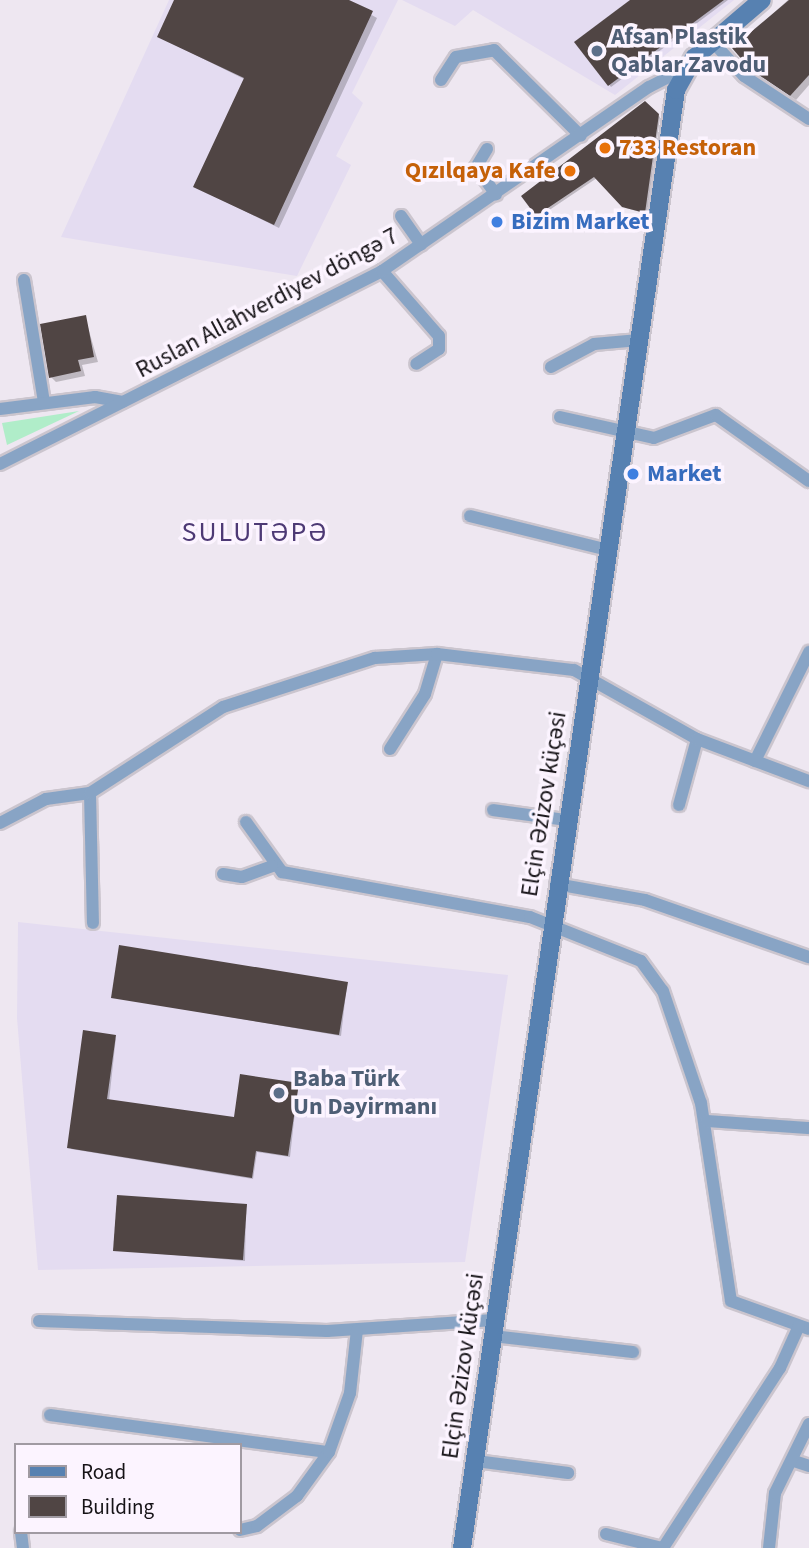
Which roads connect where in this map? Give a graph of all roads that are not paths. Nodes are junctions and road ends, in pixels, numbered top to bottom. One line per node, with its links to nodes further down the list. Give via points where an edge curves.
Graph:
1 (762, 0): 2 (street)
2 (712, 41): 3 (street); 5 (street, via 744,76)
3 (683, 71): 6 (street, Ruslan Allahverdiyev döngə 7); 13 (street, Elçin Əzizov küçəsi)
4 (441, 80): 6 (street, via 456,57 495,50)
5 (809, 119)
6 (581, 136): 8 (street, Ruslan Allahverdiyev döngə 7)
7 (486, 149): 8 (street, via 476,167)
8 (496, 195): 10 (street, Ruslan Allahverdiyev döngə 7)
9 (401, 216): 10 (street)
10 (421, 246): 11 (street, Ruslan Allahverdiyev döngə 7)
11 (382, 271): 14 (street, via 439,336 439,349); 17 (street, Ruslan Allahverdiyev döngə 7)
12 (24, 280): 16 (street)
13 (639, 340): 15 (street, via 594,344); 20 (street, Elçin Əzizov küçəsi)
14 (416, 364)
15 (551, 367)
16 (44, 402): 17 (street, via 104,397); 18 (street)
17 (123, 402): 21 (street, Ruslan Allahverdiyev döngə 7)
18 (0, 410)
19 (560, 417): 20 (street)
20 (625, 436): 22 (street, via 666,437 702,415 716,415); 24 (street, Elçin Əzizov küçəsi)
21 (0, 464)
22 (809, 481)
23 (470, 516): 24 (street)
24 (608, 550): 27 (street, Elçin Əzizov küçəsi)
25 (809, 652): 30 (street)
26 (437, 654): 27 (street, via 559,666); 29 (street, via 425,694); 32 (street, via 375,658 223,707)
27 (588, 677): 28 (street); 35 (street, Elçin Əzizov küçəsi)
28 (697, 739): 30 (street); 33 (street)
29 (390, 749)
30 (755, 761): 31 (street)
31 (809, 781)
32 (90, 793): 37 (street, via 46,799); 42 (street)
33 (679, 805)
34 (493, 810): 35 (street)
35 (566, 820): 40 (street, Elçin Əzizov küçəsi)
36 (246, 821): 38 (street)
37 (0, 823)
38 (272, 866): 39 (street, via 242,877); 41 (street, via 372,893)
39 (223, 874)
40 (556, 884): 41 (street, Elçin Əzizov küçəsi); 43 (street, via 655,903)
41 (551, 922): 44 (street, via 627,951 651,971); 47 (street, Elçin Əzizov küçəsi)
42 (93, 923)
43 (809, 957)
44 (706, 1121): 45 (street, via 766,1120); 48 (street, via 731,1301)
45 (809, 1128)
46 (39, 1321): 49 (street)
47 (493, 1328): 49 (street); 50 (street); 54 (street, Elçin Əzizov küçəsi)
48 (804, 1328): 61 (street)
49 (357, 1330): 53 (street, via 350,1393)
50 (632, 1352)
51 (50, 1415): 53 (street)
52 (809, 1424): 55 (street)
53 (329, 1452): 58 (street, via 297,1496 257,1527)
54 (476, 1461): 57 (street); 60 (street, Elçin Əzizov küçəsi)
55 (794, 1461): 56 (street); 62 (street, via 775,1493)
56 (809, 1466)
57 (568, 1473)
58 (242, 1530)
59 (606, 1534): 61 (street)
60 (462, 1548)
61 (662, 1548)
62 (769, 1548)

